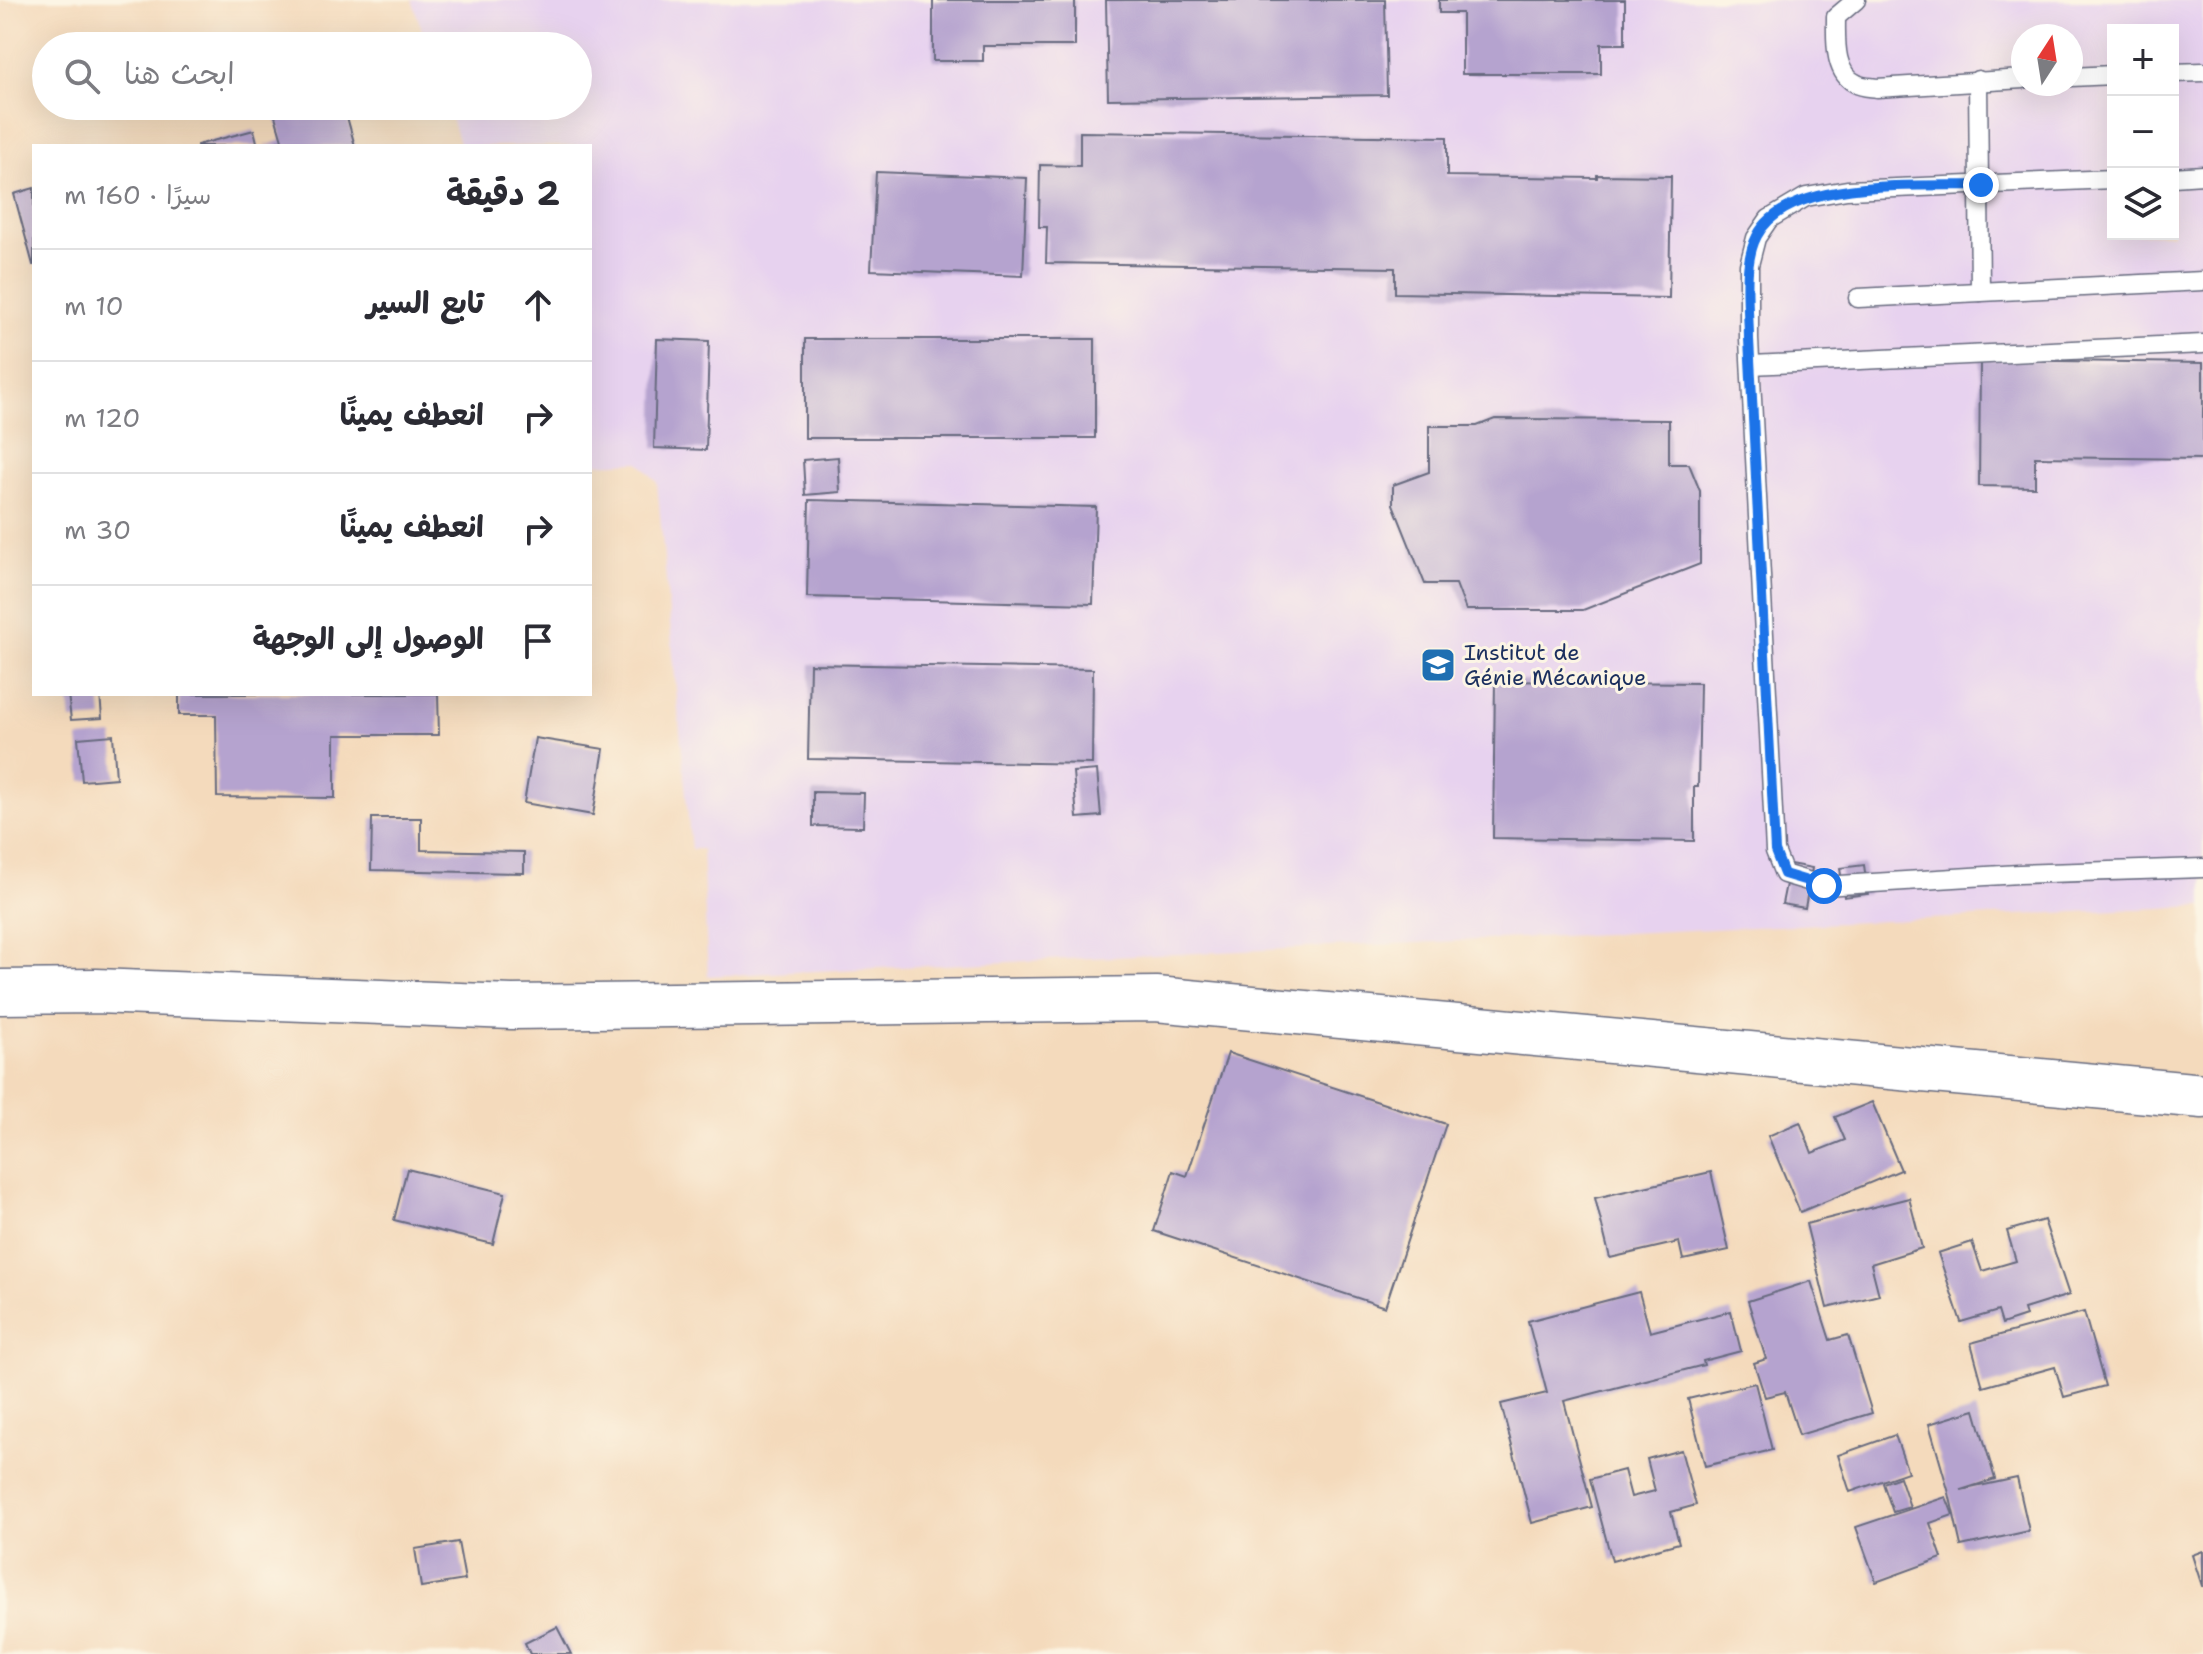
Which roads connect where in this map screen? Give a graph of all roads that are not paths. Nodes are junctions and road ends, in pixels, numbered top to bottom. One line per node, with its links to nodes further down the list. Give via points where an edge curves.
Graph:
1 (1856, 0): 7 (lane, via 1836,17 1836,51 1845,75 1856,84 1877,88)
2 (2203, 72): 3 (lane)
3 (2179, 73)
4 (2107, 75): 5 (lane)
5 (2083, 76)
6 (2011, 79): 7 (lane)
7 (1978, 80): 11 (lane)
8 (2203, 175): 9 (lane)
9 (2179, 177)
10 (2107, 179): 11 (lane)
11 (1981, 185): 13 (lane); 16 (lane, via 1847,190 1806,197 1769,219 1756,238 1749,265)
12 (2203, 281): 13 (lane)
13 (1980, 292): 14 (lane)
14 (1858, 298)
15 (2203, 344): 16 (lane)
16 (1751, 365): 17 (lane, via 1772,823 1784,874 1824,886)
17 (2203, 868)
18 (0, 992): 19 (street, via 512,1007 1156,999)
19 (2203, 1096)

